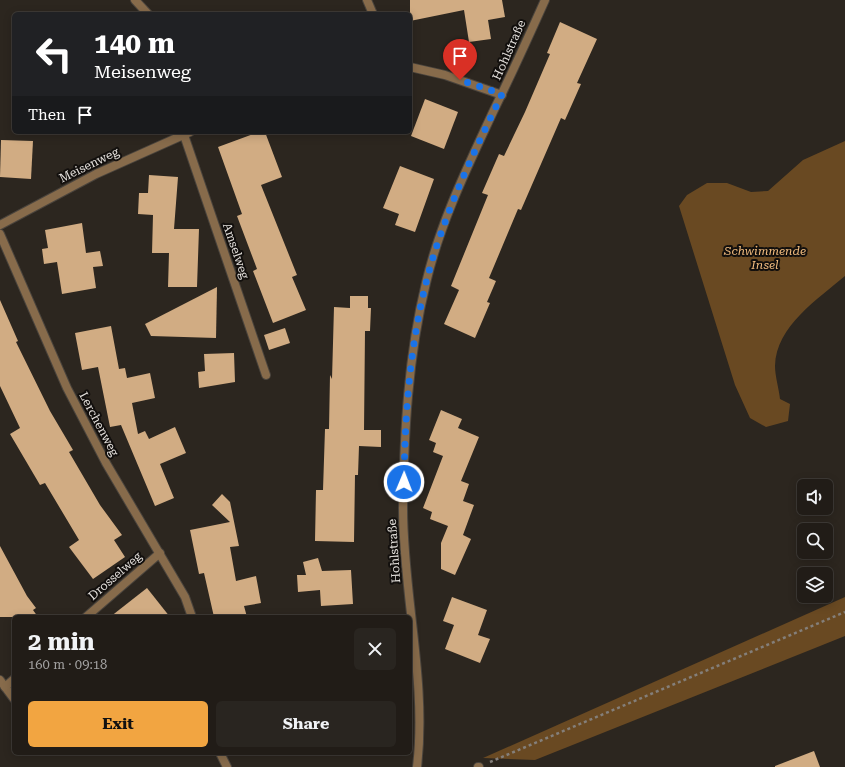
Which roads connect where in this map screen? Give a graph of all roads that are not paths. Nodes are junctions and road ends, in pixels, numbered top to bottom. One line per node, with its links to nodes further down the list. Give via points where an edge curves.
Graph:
1 (135, 0): 4 (street)
2 (367, 0): 5 (street)
3 (545, 0): 7 (street, Hohlstraße)
4 (146, 12)
5 (372, 12)
6 (412, 67): 7 (street, via 446,75)
7 (502, 94): 16 (street, Hohlstraße, via 461,179 442,229 426,282 416,332 404,452 403,511)
8 (185, 134): 10 (street, Meisenweg, via 96,174)
9 (187, 134): 12 (street, Amselweg)
10 (0, 225)
11 (0, 234): 13 (street, Lerchenweg, via 67,388 106,463)
12 (266, 375)
13 (160, 553): 14 (street, Drosselweg); 15 (street, Lerchenweg, via 185,598)
14 (88, 615)
15 (191, 615)
16 (411, 615)
17 (412, 627): 23 (street, Hohlstraße, via 417,678)
18 (12, 680): 19 (street)
19 (2, 684): 20 (street)
20 (12, 696)
21 (221, 755): 22 (street)
22 (227, 767)
23 (417, 767)

